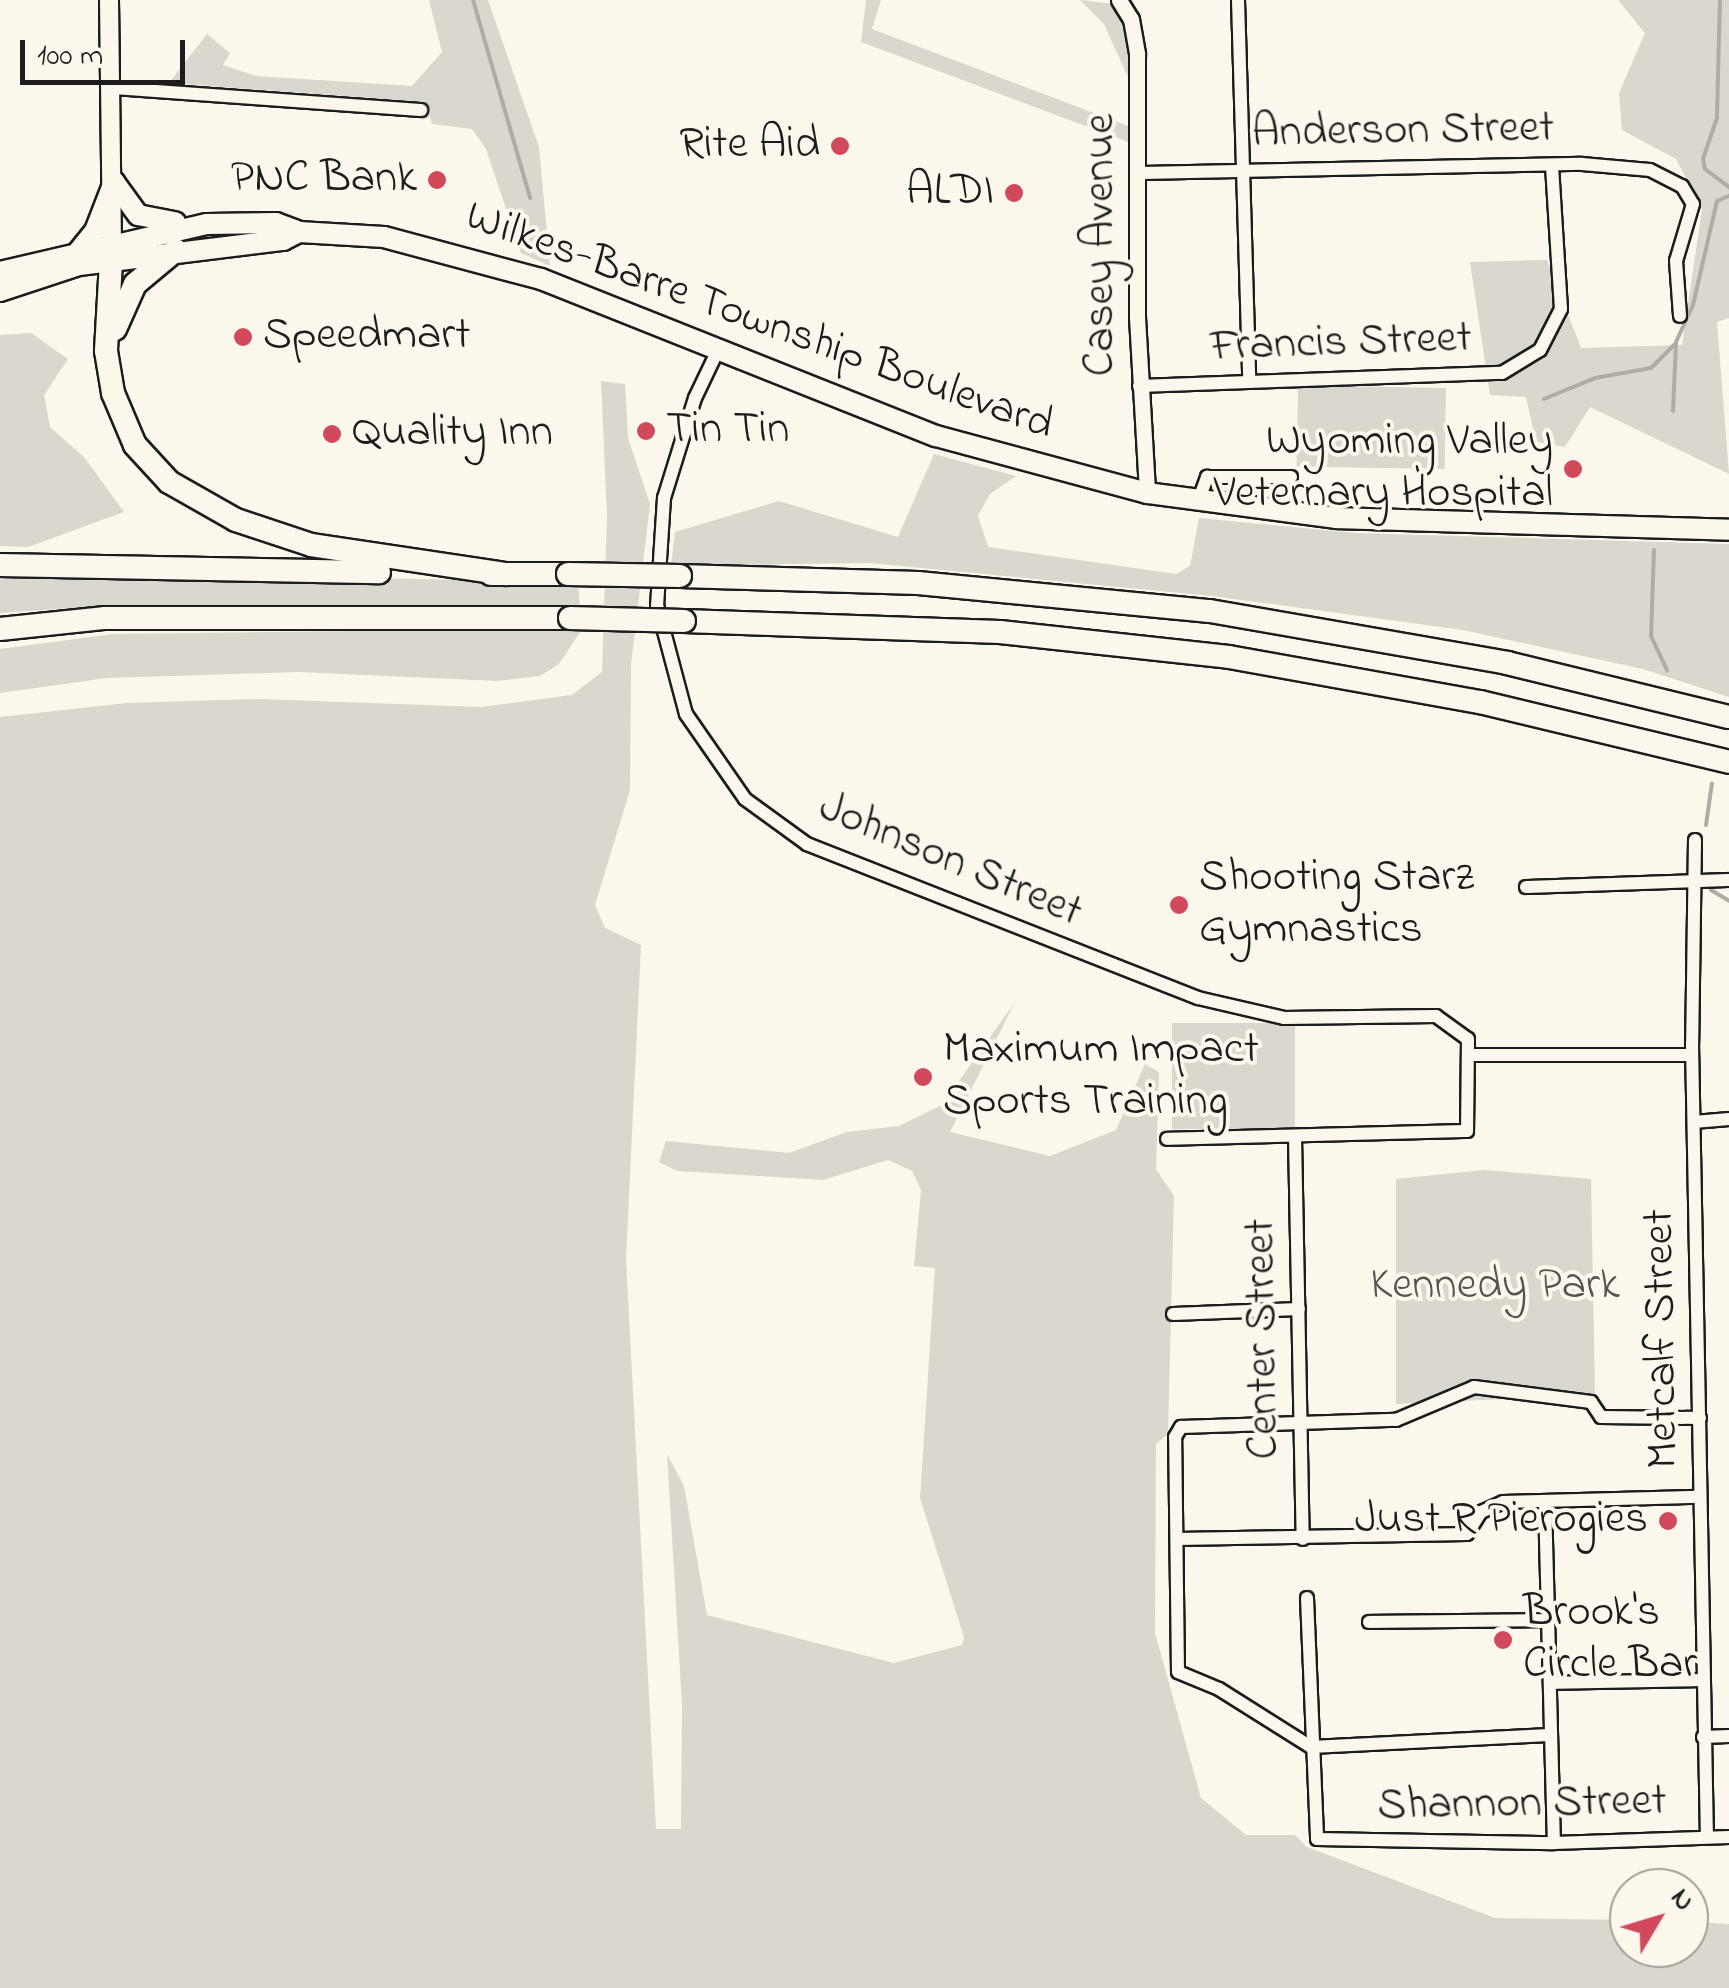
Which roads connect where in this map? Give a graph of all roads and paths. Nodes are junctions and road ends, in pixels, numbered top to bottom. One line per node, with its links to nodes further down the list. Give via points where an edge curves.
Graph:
1 (109, 0): 4 (main road)
2 (1119, 0): 8 (street, Casey Avenue, via 1136,36)
3 (1238, 0): 7 (street)
4 (113, 88): 5 (street); 9 (main road)
5 (421, 110)
6 (1552, 165): 7 (street, Anderson Street); 17 (street, Anderson Street, via 1664,174 1693,204 1676,261); 20 (street, Francis Street, via 1560,309 1540,350 1477,378)
7 (1244, 170): 8 (street, Anderson Street); 20 (street)
8 (1142, 173): 21 (street, Casey Avenue)
9 (114, 182): 10 (main road, via 129,206 149,220); 13 (main road, via 95,230); 14 (main road)
10 (207, 224): 11 (main road, Wilkes-Barre Township Boulevard, via 276,223); 14 (main road, Wilkes-Barre Township Boulevard)
11 (299, 232): 12 (main road, Wilkes-Barre Township Boulevard, via 283,240); 18 (main road, Wilkes-Barre Township Boulevard, via 384,237 455,251)
12 (176, 250): 14 (main road, Wilkes-Barre Township Boulevard); 19 (highway, via 135,284)
13 (78, 252): 14 (main road, Wilkes-Barre Township Boulevard); 15 (main road, Wilkes-Barre Township Boulevard)
14 (111, 252): 16 (main road, Wilkes-Barre Township Boulevard); 19 (highway)
15 (0, 272)
16 (0, 291)
17 (1680, 316)
18 (718, 350): 23 (main road, Wilkes-Barre Township Boulevard, via 936,436); 36 (street, Johnson Street, via 695,398 664,498 657,605 668,667 686,714 745,799 807,844 1198,998 1284,1018 1436,1016 1468,1040)
19 (106, 351): 27 (highway, via 113,393 135,445 169,482 204,505 354,556)
20 (1249, 381): 21 (street, Francis Street)
21 (1139, 386): 23 (street, Casey Avenue)
22 (1291, 477): 24 (street, via 1207,477)
23 (1147, 493): 24 (main road, Wilkes-Barre Township Boulevard)
24 (1198, 502): 25 (main road, Wilkes-Barre Township Boulevard, via 1355,519)
25 (1729, 530)
26 (0, 565): 27 (highway)
27 (506, 574): 29 (highway, bridge, via 918,582 1210,611 1488,659)
28 (0, 630): 30 (highway, bridge, via 179,617 570,618 1000,632 1229,657 1480,702)
29 (1729, 717)
30 (1729, 762)
31 (1695, 840): 33 (street, Metcalf Street)
32 (1729, 880): 33 (street)
33 (1690, 881): 34 (street); 35 (street, Metcalf Street)
34 (1526, 887)
35 (1692, 1054): 36 (street); 38 (street, Metcalf Street)
36 (1470, 1055): 39 (street, via 1467,1131)
37 (1729, 1119): 38 (street)
38 (1694, 1122): 43 (street, Metcalf Street)
39 (1295, 1137): 40 (street); 41 (street, Center Street)
40 (1166, 1139)
41 (1299, 1309): 42 (street); 44 (street, Center Street)
42 (1173, 1314)
43 (1700, 1418): 44 (street, via 1601,1418 1591,1402 1474,1387 1410,1418); 45 (street, Metcalf Street)
44 (1302, 1425): 47 (street, via 1181,1427 1175,1437); 48 (street, Center Street)
45 (1700, 1497): 46 (street); 52 (street, Metcalf Street)
46 (1545, 1502): 48 (street, via 1491,1505 1467,1534); 50 (street)
47 (1177, 1539): 48 (street); 57 (street, via 1178,1672 1219,1688)
48 (1304, 1539)
49 (1307, 1598): 57 (street)
50 (1550, 1620): 51 (street); 53 (street)
51 (1369, 1622)
52 (1700, 1680): 53 (street); 56 (street, Metcalf Street)
53 (1550, 1683): 54 (street)
54 (1549, 1735): 57 (street); 60 (street)
55 (1729, 1736): 56 (street)
56 (1704, 1737): 59 (street, Metcalf Street)
57 (1311, 1746): 60 (street, Shannon Street, via 1317,1839)
58 (1729, 1836): 59 (street, Shannon Street)
59 (1706, 1837): 60 (street, Shannon Street)
60 (1554, 1843)

